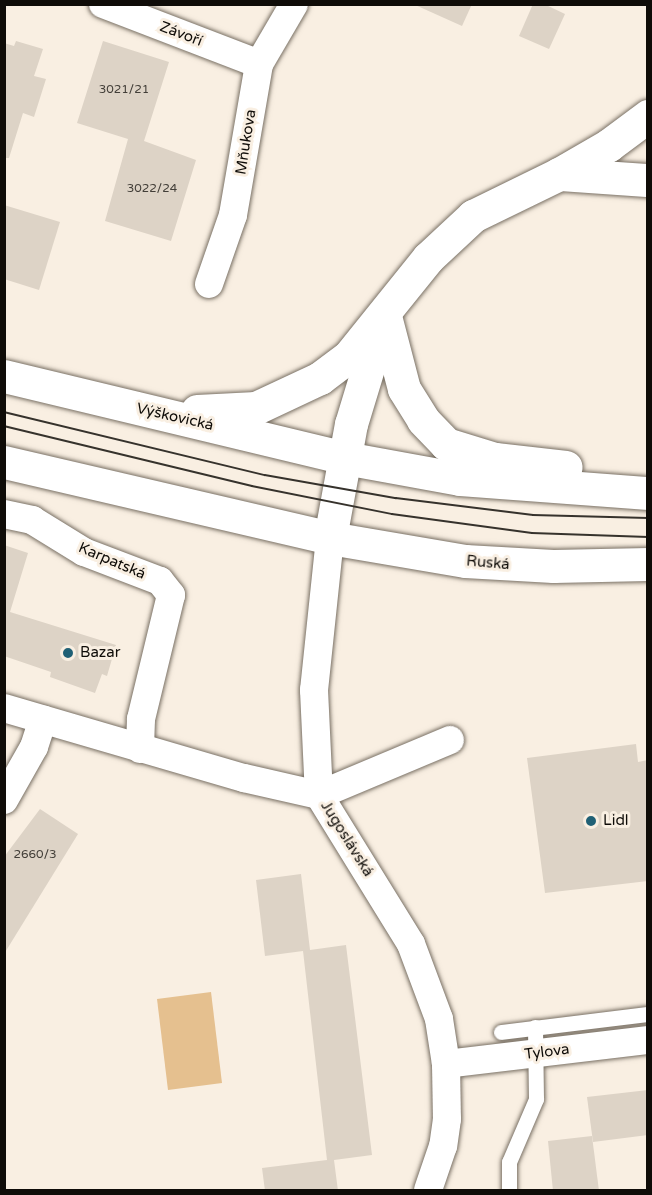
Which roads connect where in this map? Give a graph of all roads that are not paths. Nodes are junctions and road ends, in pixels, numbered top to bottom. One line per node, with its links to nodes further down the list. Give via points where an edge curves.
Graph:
1 (103, 4): 3 (street, Závoří)
2 (294, 4): 3 (street, Mňukova)
3 (258, 64): 7 (street, Mňukova, via 234,215)
4 (648, 116): 5 (street, via 609,145)
5 (559, 174): 6 (street); 8 (street, via 491,205 458,228 428,258)
6 (648, 180)
7 (209, 284)
8 (385, 316): 10 (street, via 337,366 282,398 256,408 230,411); 11 (street, via 365,374); 13 (street, via 404,389 423,420 446,444 495,459)
9 (4, 376): 10 (street, Výškovická)
10 (147, 411): 11 (street, Výškovická)
11 (345, 458): 14 (street, via 460,479); 16 (street)
12 (4, 462): 16 (street)
13 (648, 477)
14 (648, 493)
15 (4, 513): 21 (street, Karpatská, via 32,520 84,552 160,581 171,595 141,719)
16 (330, 538): 17 (street, Ruská, via 489,564); 22 (street, via 314,690)
17 (648, 564)
18 (4, 708): 19 (street, Jugoslávská)
19 (43, 719): 21 (street, Jugoslávská); 23 (street, via 34,747)
20 (450, 740): 22 (street)
21 (140, 749): 22 (street, Jugoslávská)
22 (319, 795): 28 (street, Jugoslávská, via 411,944 431,991)
23 (4, 800)
24 (648, 1014): 26 (lane)
25 (501, 1032): 26 (lane)
26 (536, 1040): 27 (street, Tylova); 28 (street, Tylova); 30 (lane, via 536,1099 508,1162)
27 (648, 1040)
28 (446, 1064): 29 (street, Jugoslávská, via 443,1146)
29 (428, 1191)
30 (509, 1191)

